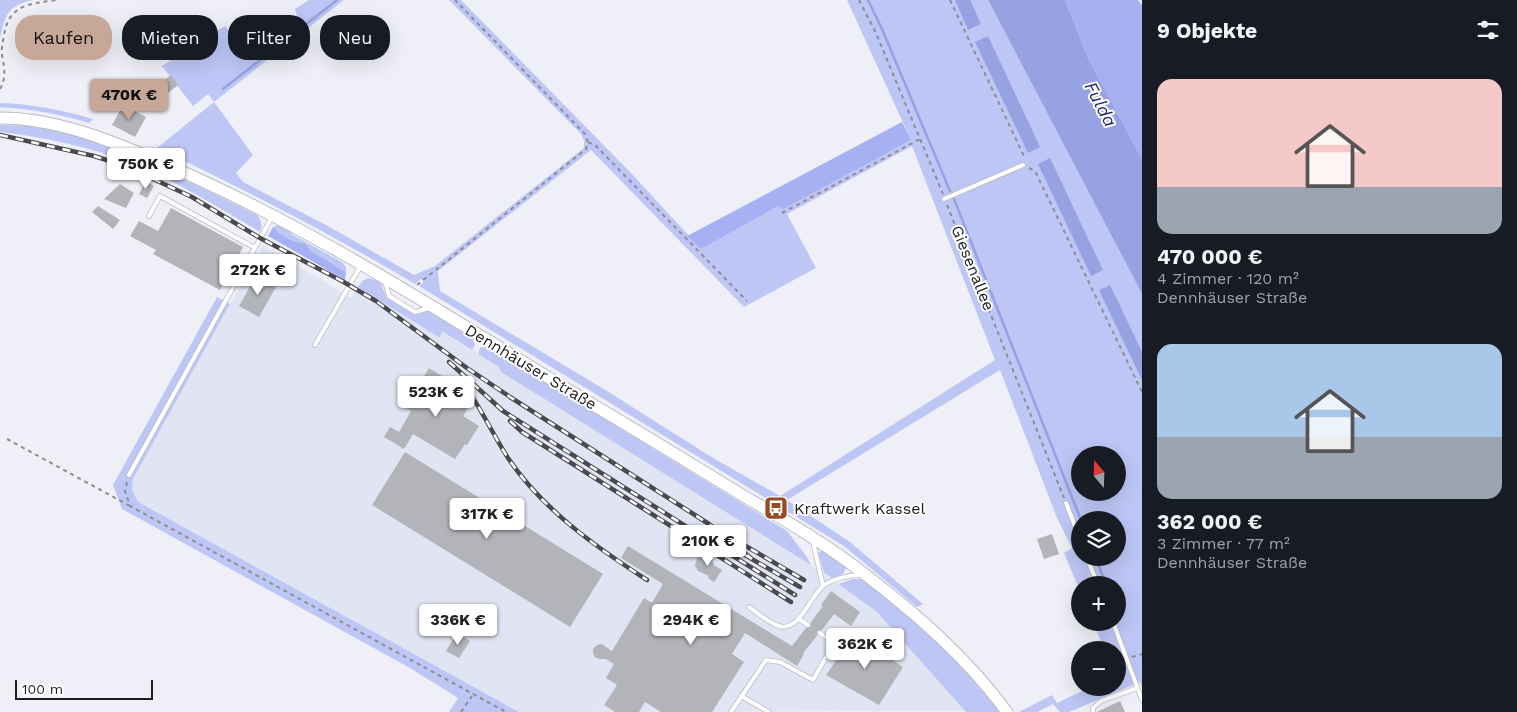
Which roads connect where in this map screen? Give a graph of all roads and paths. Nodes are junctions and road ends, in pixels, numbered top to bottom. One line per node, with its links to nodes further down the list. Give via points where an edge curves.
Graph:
1 (56, 0): 5 (path, via 22,6 12,14 6,25 2,53 6,72)
2 (455, 0): 8 (path, via 585,134)
3 (859, 0): 7 (path, Giesenallee)
4 (950, 0): 9 (path, via 1023,154)
5 (0, 88)
6 (0, 118): 12 (street, Dennhäuser Straße, via 59,126 101,138 200,179)
7 (920, 139): 10 (path, Giesenallee); 11 (path)
8 (588, 142): 17 (path, via 586,149); 18 (path, via 596,146)
9 (1023, 165): 10 (lane); 21 (path, via 1034,171)
10 (944, 198): 24 (path, Giesenallee)
11 (782, 213)
12 (273, 215): 14 (lane); 15 (street, Dennhäuser Straße)
13 (149, 216): 14 (lane, via 160,196)
14 (255, 248): 23 (lane)
15 (361, 265): 16 (street, Dennhäuser Straße); 20 (lane)
16 (384, 278): 17 (street, Dennhäuser Straße); 19 (lane, via 389,296 415,312)
17 (407, 292): 19 (street, Dennhäuser Straße)
18 (747, 301)
19 (432, 307): 27 (street, Dennhäuser Straße)
20 (315, 345)
21 (1142, 392)
22 (7, 439): 25 (path)
23 (129, 475): 25 (path, via 124,491)
24 (1066, 503): 26 (lane)
25 (130, 506): 37 (path)
26 (1071, 516)
27 (812, 537): 28 (street, Dennhäuser Straße); 29 (lane)
28 (866, 574): 29 (lane, via 852,575); 44 (street, Dennhäuser Straße, via 954,651)
29 (824, 586): 31 (lane)
30 (748, 607): 31 (lane, via 780,626 792,625)
31 (799, 619): 32 (lane)
32 (808, 626)
33 (820, 633): 38 (lane, via 834,643 813,680 780,662 766,660)
34 (1142, 654): 35 (path)
35 (1126, 659): 36 (lane)
36 (1137, 688): 39 (lane); 45 (lane, via 1101,701 1092,708)
37 (473, 695): 40 (path); 41 (path)
38 (742, 696): 42 (lane); 43 (lane)
39 (1142, 700)
40 (461, 712)
41 (506, 712)
42 (731, 712)
43 (769, 712)
44 (1007, 712)
45 (1093, 712)

